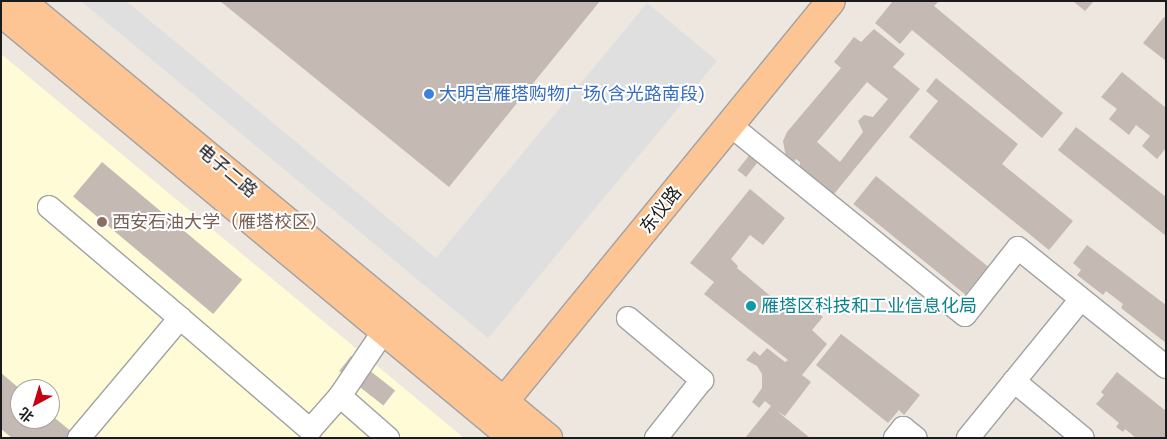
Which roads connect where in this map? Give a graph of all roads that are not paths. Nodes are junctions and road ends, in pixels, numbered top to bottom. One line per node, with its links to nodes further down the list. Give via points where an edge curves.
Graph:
1 (21, 1): 14 (main road, 电子二路)
2 (806, 1): 14 (main road, 东仪路)
3 (831, 1): 5 (main road, 东仪路)
4 (1, 12): 10 (main road, 电子二路)
5 (730, 125): 7 (street, via 965,316 1018,248); 14 (main road, 东仪路)
6 (49, 207): 8 (street)
7 (1082, 299): 11 (street); 12 (street)
8 (180, 318): 13 (street, via 310,430); 15 (street)
9 (628, 318): 19 (street, via 702,380)
10 (385, 329): 13 (street); 14 (main road, 电子二路)
11 (1166, 367)
12 (1014, 381): 22 (street); 23 (street)
13 (340, 396): 16 (street)
14 (491, 404): 17 (main road, 电子二路); 18 (main road, 电子二路)
15 (79, 438)
16 (388, 438)
17 (513, 438)
18 (548, 438)
19 (656, 438)
20 (895, 438): 21 (street, via 903,428)
21 (916, 438)
22 (968, 438)
23 (1083, 438)

